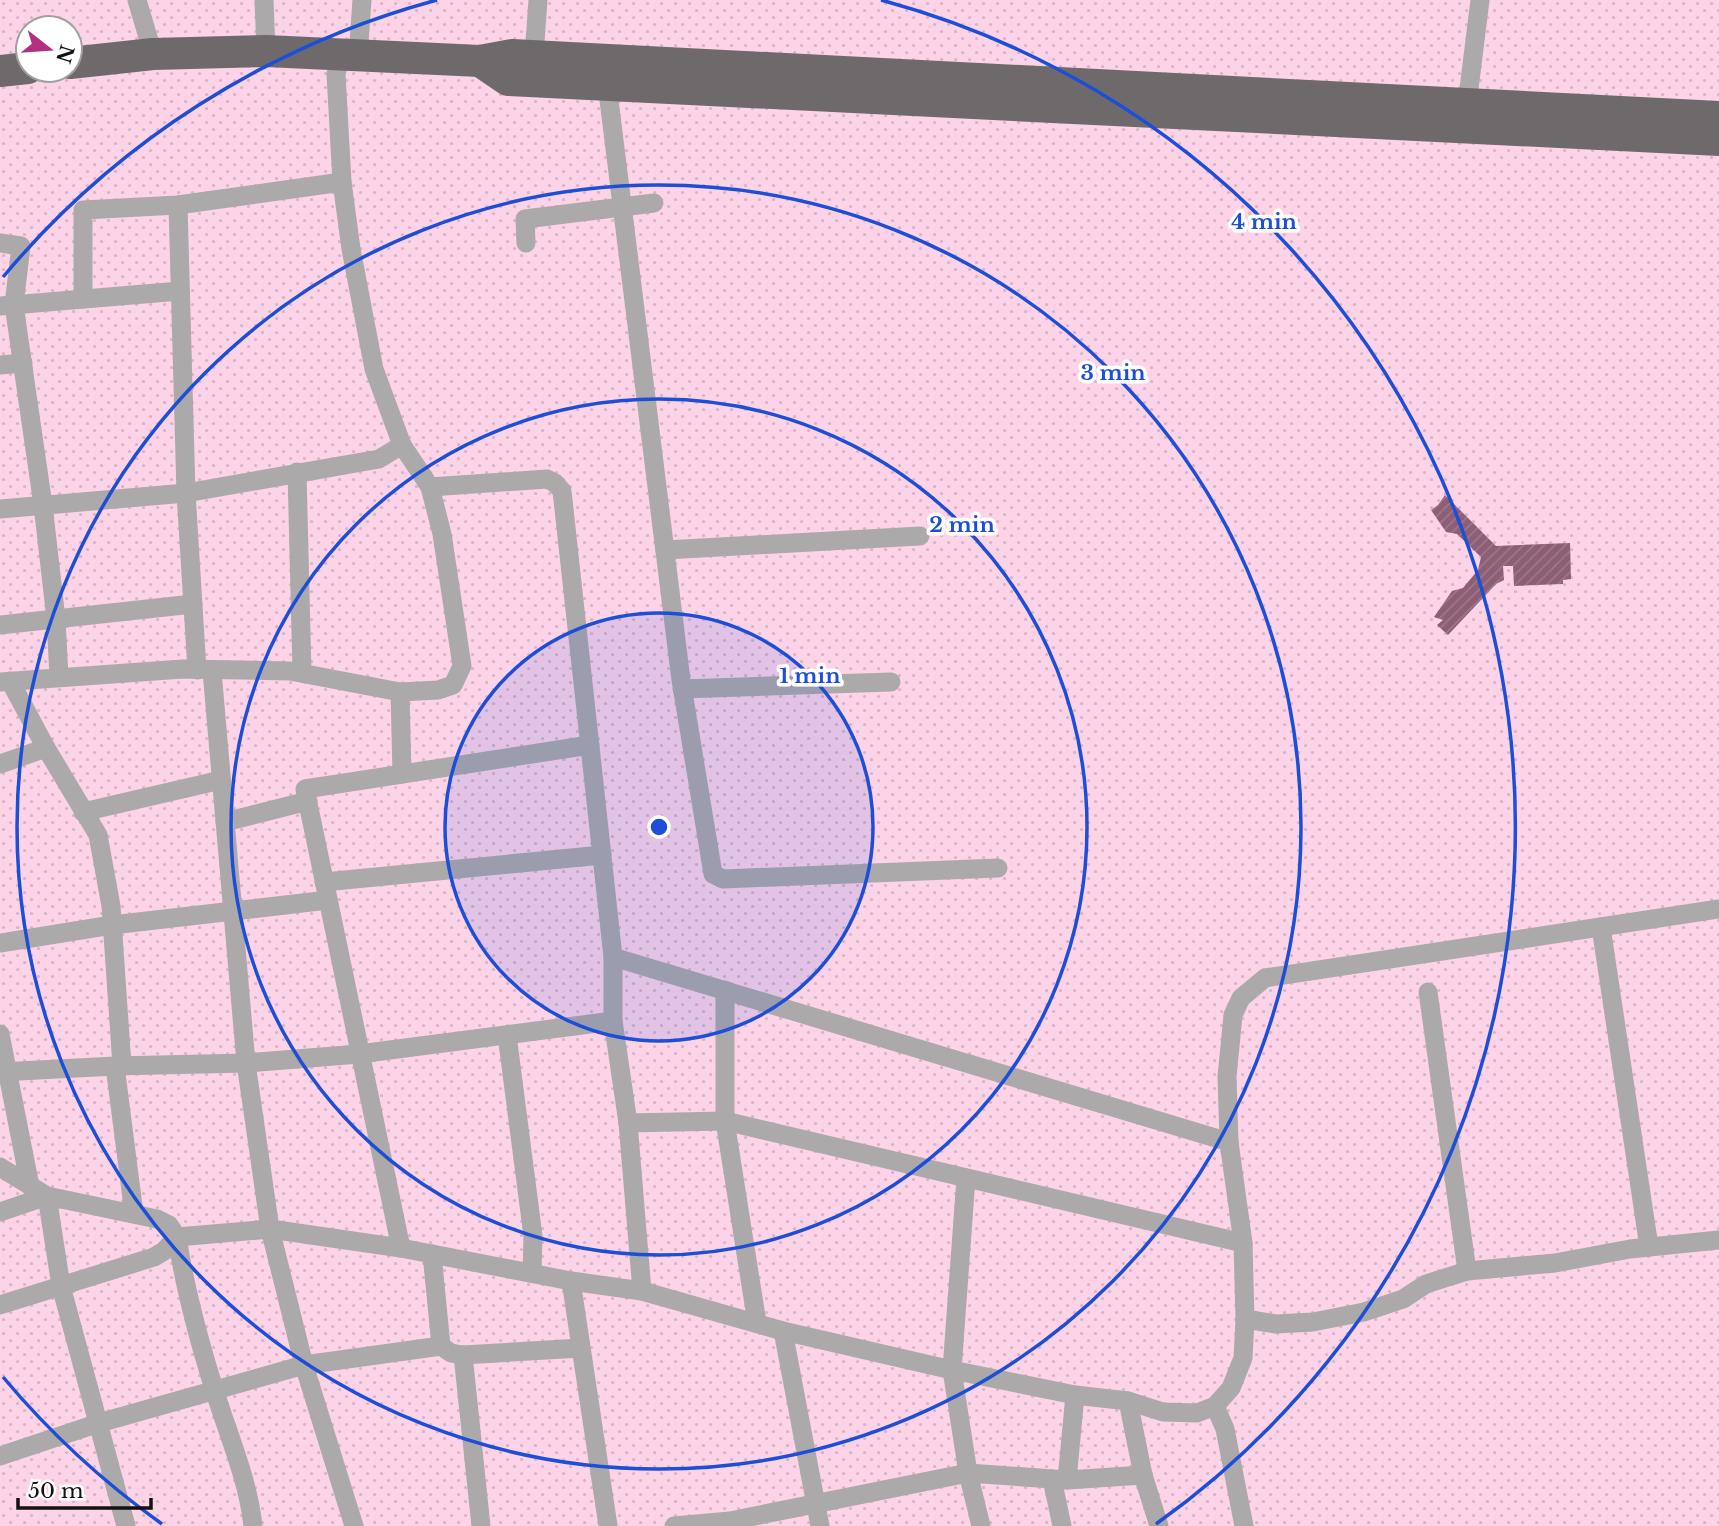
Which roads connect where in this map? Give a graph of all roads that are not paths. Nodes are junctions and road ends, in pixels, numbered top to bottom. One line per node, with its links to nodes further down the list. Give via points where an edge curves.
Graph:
1 (137, 0): 7 (street)
2 (264, 0): 6 (street)
3 (362, 0): 8 (street)
4 (538, 0): 9 (street)
5 (1480, 0): 13 (street)
6 (266, 51): 7 (main road); 8 (main road)
7 (153, 54): 10 (main road)
8 (349, 56): 11 (main road); 16 (street, via 336,74)
9 (534, 56): 11 (main road); 13 (main road)
10 (84, 61)
11 (480, 61): 12 (main road, via 508,80)
12 (607, 85): 15 (main road); 19 (street)
13 (1467, 105): 14 (main road)
14 (1719, 117)
15 (1719, 140)
16 (342, 182): 18 (street); 27 (street, via 374,369)
17 (654, 204): 19 (street)
18 (178, 205): 22 (street); 23 (street, via 83,210)
19 (622, 207): 21 (street, via 525,219); 34 (street)
20 (0, 243): 24 (street, via 21,246)
21 (526, 243)
22 (180, 291): 23 (street); 30 (street)
23 (83, 299): 24 (street)
24 (7, 305): 25 (street)
25 (23, 363): 26 (street); 31 (street)
26 (0, 365)
27 (402, 445): 28 (street, via 379,458); 29 (street)
28 (297, 472): 30 (street); 39 (street)
29 (430, 487): 44 (street, via 442,534 462,666 453,685); 45 (street, via 547,480 562,491)
30 (186, 493): 31 (street); 35 (street)
31 (43, 505): 32 (street); 36 (street)
32 (0, 509)
33 (920, 536): 34 (street)
34 (665, 550): 43 (street)
35 (193, 604): 36 (street); 38 (street)
36 (56, 619): 37 (street); 40 (street)
37 (0, 625)
38 (204, 670): 39 (street); 40 (street); 49 (street)
39 (302, 673): 44 (street)
40 (58, 677): 41 (street)
41 (5, 681): 46 (street)
42 (891, 682): 43 (street)
43 (682, 689): 54 (street, via 713,874 723,879)
44 (400, 692): 48 (street)
45 (590, 745): 48 (street); 53 (street)
46 (46, 748): 47 (street); 51 (street)
47 (0, 764)
48 (402, 774): 50 (street, via 305,789)
49 (221, 780): 51 (street); 52 (street)
50 (308, 801): 52 (street); 55 (street)
51 (83, 812): 58 (street, via 98,835)
52 (225, 822): 57 (street)
53 (602, 855): 55 (street); 61 (street)
54 (998, 868)
55 (326, 891): 57 (street); 67 (street)
56 (1719, 909): 59 (street)
57 (233, 913): 58 (street); 68 (street)
58 (112, 925): 60 (street); 69 (street)
59 (1601, 927): 73 (street, via 1265,978 1241,998 1233,1015 1227,1077); 83 (street)
60 (0, 943)
61 (613, 957): 62 (street); 64 (street)
62 (725, 990): 71 (street); 73 (street)
63 (1428, 992): 86 (street)
64 (613, 1021): 66 (street); 72 (street)
65 (0, 1034): 70 (street)
66 (507, 1035): 67 (street); 87 (street, via 533,1236)
67 (359, 1054): 68 (street); 84 (street)
68 (246, 1063): 69 (street); 79 (street)
69 (119, 1066): 70 (street); 78 (street)
70 (4, 1072): 76 (street)
71 (725, 1121): 72 (street); 75 (street); 93 (street)
72 (628, 1123): 90 (street)
73 (1229, 1142): 82 (street)
74 (0, 1167): 76 (street)
75 (966, 1178): 82 (street); 99 (street)
76 (38, 1191): 77 (street); 78 (street); 89 (street)
77 (0, 1212)
78 (134, 1214): 80 (street, via 169,1225)
79 (270, 1229): 80 (street); 84 (street); 98 (street)
80 (177, 1237): 89 (street, via 154,1257); 100 (street, via 184,1287)
81 (1719, 1240): 83 (street)
82 (1243, 1243): 92 (street)
83 (1649, 1247): 86 (street, via 1555,1263)
84 (401, 1248): 85 (street)
85 (432, 1254): 87 (street); 95 (street)
86 (1467, 1271): 92 (street, via 1364,1312 1313,1322 1276,1324)
87 (532, 1273): 88 (street)
88 (571, 1281): 90 (street); 96 (street)
89 (61, 1286): 91 (street); 104 (street)
90 (642, 1291): 93 (street)
91 (0, 1305)
92 (1245, 1319): 103 (street, via 1243,1358 1231,1388)
93 (757, 1323): 94 (street)
94 (783, 1331): 99 (street); 109 (street)
95 (441, 1346): 97 (street); 98 (street)
96 (582, 1348): 97 (street); 115 (street)
97 (463, 1355): 114 (street)
98 (304, 1365): 100 (street); 113 (street)
99 (952, 1370): 101 (street); 106 (street)
100 (214, 1391): 104 (street); 112 (street, via 237,1456)
101 (1075, 1395): 102 (street); 108 (street)
102 (1128, 1401): 103 (street, via 1163,1412 1198,1413); 107 (street)
103 (1216, 1406): 121 (street, via 1225,1429)
104 (99, 1423): 105 (street); 111 (street)
105 (0, 1456)
106 (968, 1474): 108 (street); 109 (street); 118 (street)
107 (1143, 1475): 108 (street); 120 (street)
108 (1060, 1479): 119 (street)
109 (816, 1504): 110 (street); 117 (street)
110 (714, 1524): 116 (street)
111 (126, 1526)
112 (253, 1526)
113 (354, 1526)
114 (481, 1526)
115 (608, 1526)
116 (674, 1526)
117 (820, 1526)
118 (981, 1526)
119 (1062, 1526)
120 (1159, 1526)
121 (1244, 1526)

